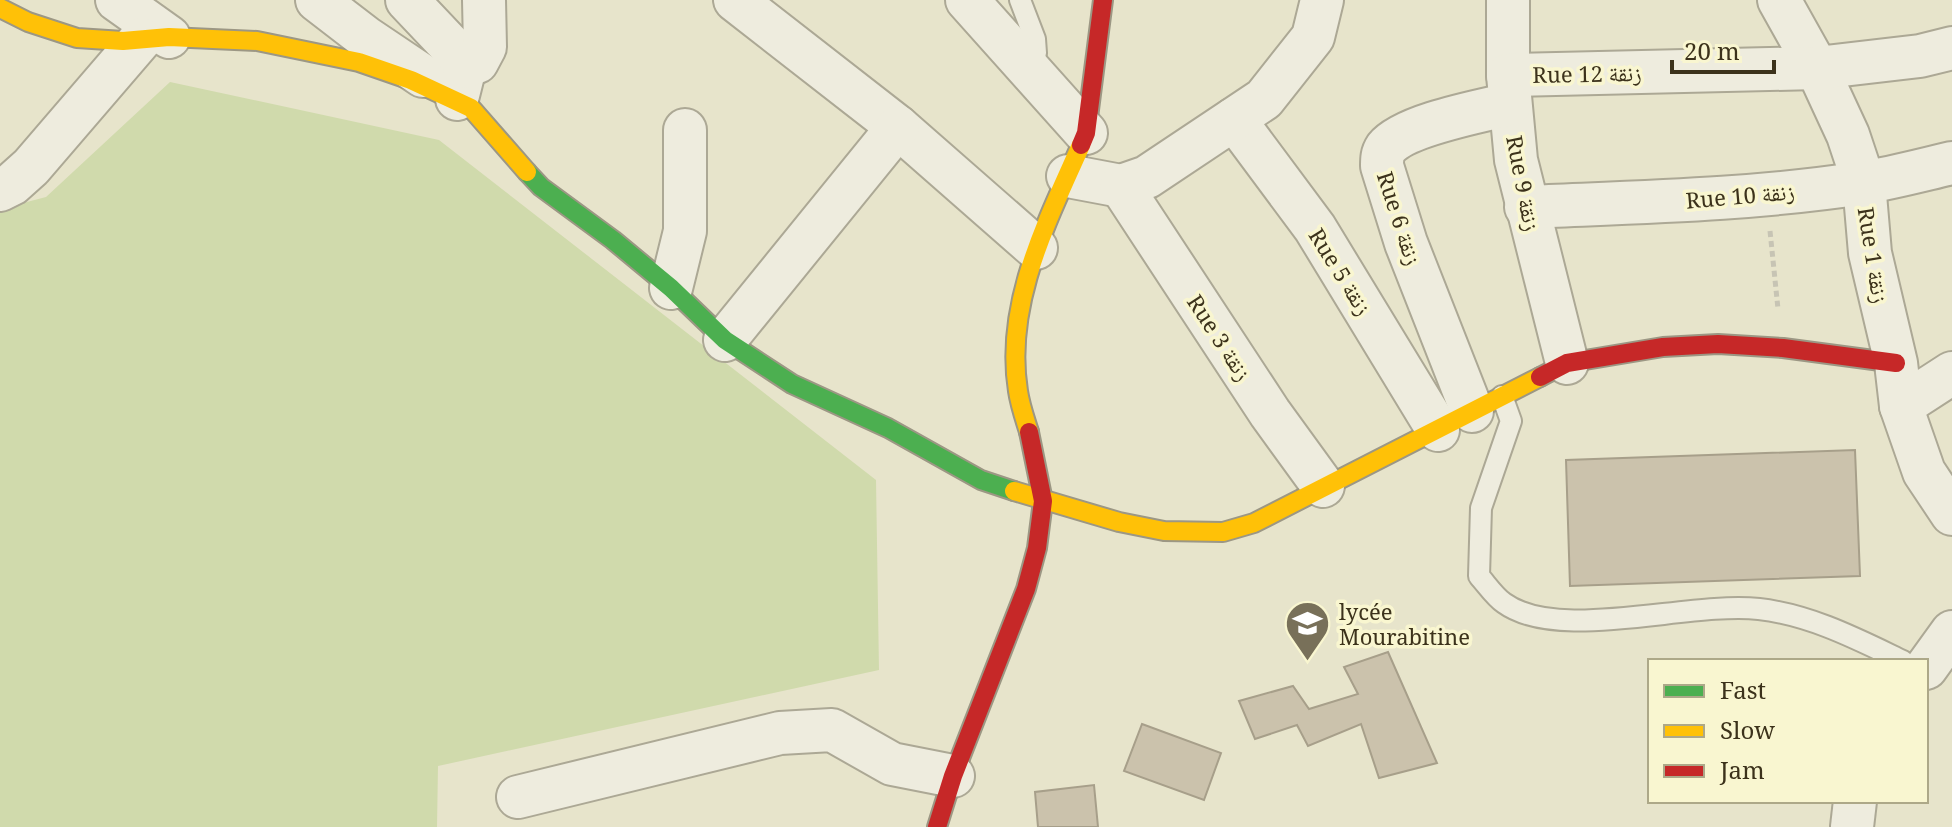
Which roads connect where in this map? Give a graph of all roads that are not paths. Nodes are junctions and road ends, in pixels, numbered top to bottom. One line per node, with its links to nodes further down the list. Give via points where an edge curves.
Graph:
1 (117, 0): 13 (street)
2 (317, 0): 18 (street, via 365,37)
3 (407, 0): 18 (street, via 454,47)
4 (484, 0): 18 (street, via 485,47)
5 (735, 0): 20 (street)
6 (967, 0): 15 (street)
7 (1020, 0): 15 (lane, via 1035,39 1036,53)
8 (1103, 0): 22 (street)
9 (1322, 0): 19 (street, via 1313,37 1264,99)
10 (1508, 0): 17 (street, Rue 9 زنقة)
11 (1779, 0): 16 (street, Rue 1 زنقة)
12 (0, 8): 13 (street, via 77,38)
13 (155, 38): 18 (street, via 257,41); 27 (street, via 31,167)
14 (1952, 48): 16 (street, Rue 12 زنقة)
15 (1025, 64): 22 (street)
16 (1817, 68): 17 (street, Rue 12 زنقة); 25 (street, Rue 1 زنقة)
17 (1509, 89): 28 (street, Rue 9 زنقة); 36 (street, Rue 6 زنقة, via 1420,128 1388,146 1382,157 1406,243)
18 (464, 91): 30 (street, via 541,187)
19 (1234, 119): 26 (street, via 1147,177); 36 (street, Rue 5 زنقة, via 1315,228)
20 (898, 127): 29 (street); 31 (street)
21 (685, 130): 30 (street, via 685,231)
22 (1086, 133): 24 (street)
23 (1952, 163): 25 (street, Rue 10 زنقة)
24 (1068, 176): 26 (street); 29 (street)
25 (1864, 183): 28 (street, Rue 10 زنقة, via 1706,200); 33 (street, Rue 1 زنقة, via 1870,253)
26 (1121, 186): 37 (street, Rue 3 زنقة)
27 (0, 190)
28 (1526, 207): 32 (street, Rue 9 زنقة)
29 (1036, 248): 38 (street, via 1015,350 1018,391)
30 (671, 288): 31 (street)
31 (725, 340): 38 (street, via 792,384 888,428 951,466)
32 (1567, 363): 33 (street, via 1718,344); 36 (street)
33 (1896, 363): 35 (street, Rue 1 زنقة)
34 (1952, 373): 35 (street)
35 (1901, 406): 39 (street, Rue 1 زنقة, via 1924,472)
36 (1471, 412): 37 (street); 40 (lane, via 1511,421 1481,508 1479,576 1504,604 1536,618 1564,622 1760,609 1833,627)
37 (1323, 486): 38 (street, via 1254,523 1223,532 1164,531)
38 (1043, 501): 41 (street, via 1026,589)
39 (1952, 514)
40 (1899, 659)
41 (953, 776): 42 (street, via 892,764 832,730 780,733); 44 (street)
42 (518, 797)
43 (1855, 803): 45 (street)
44 (937, 827)
45 (1852, 827)

